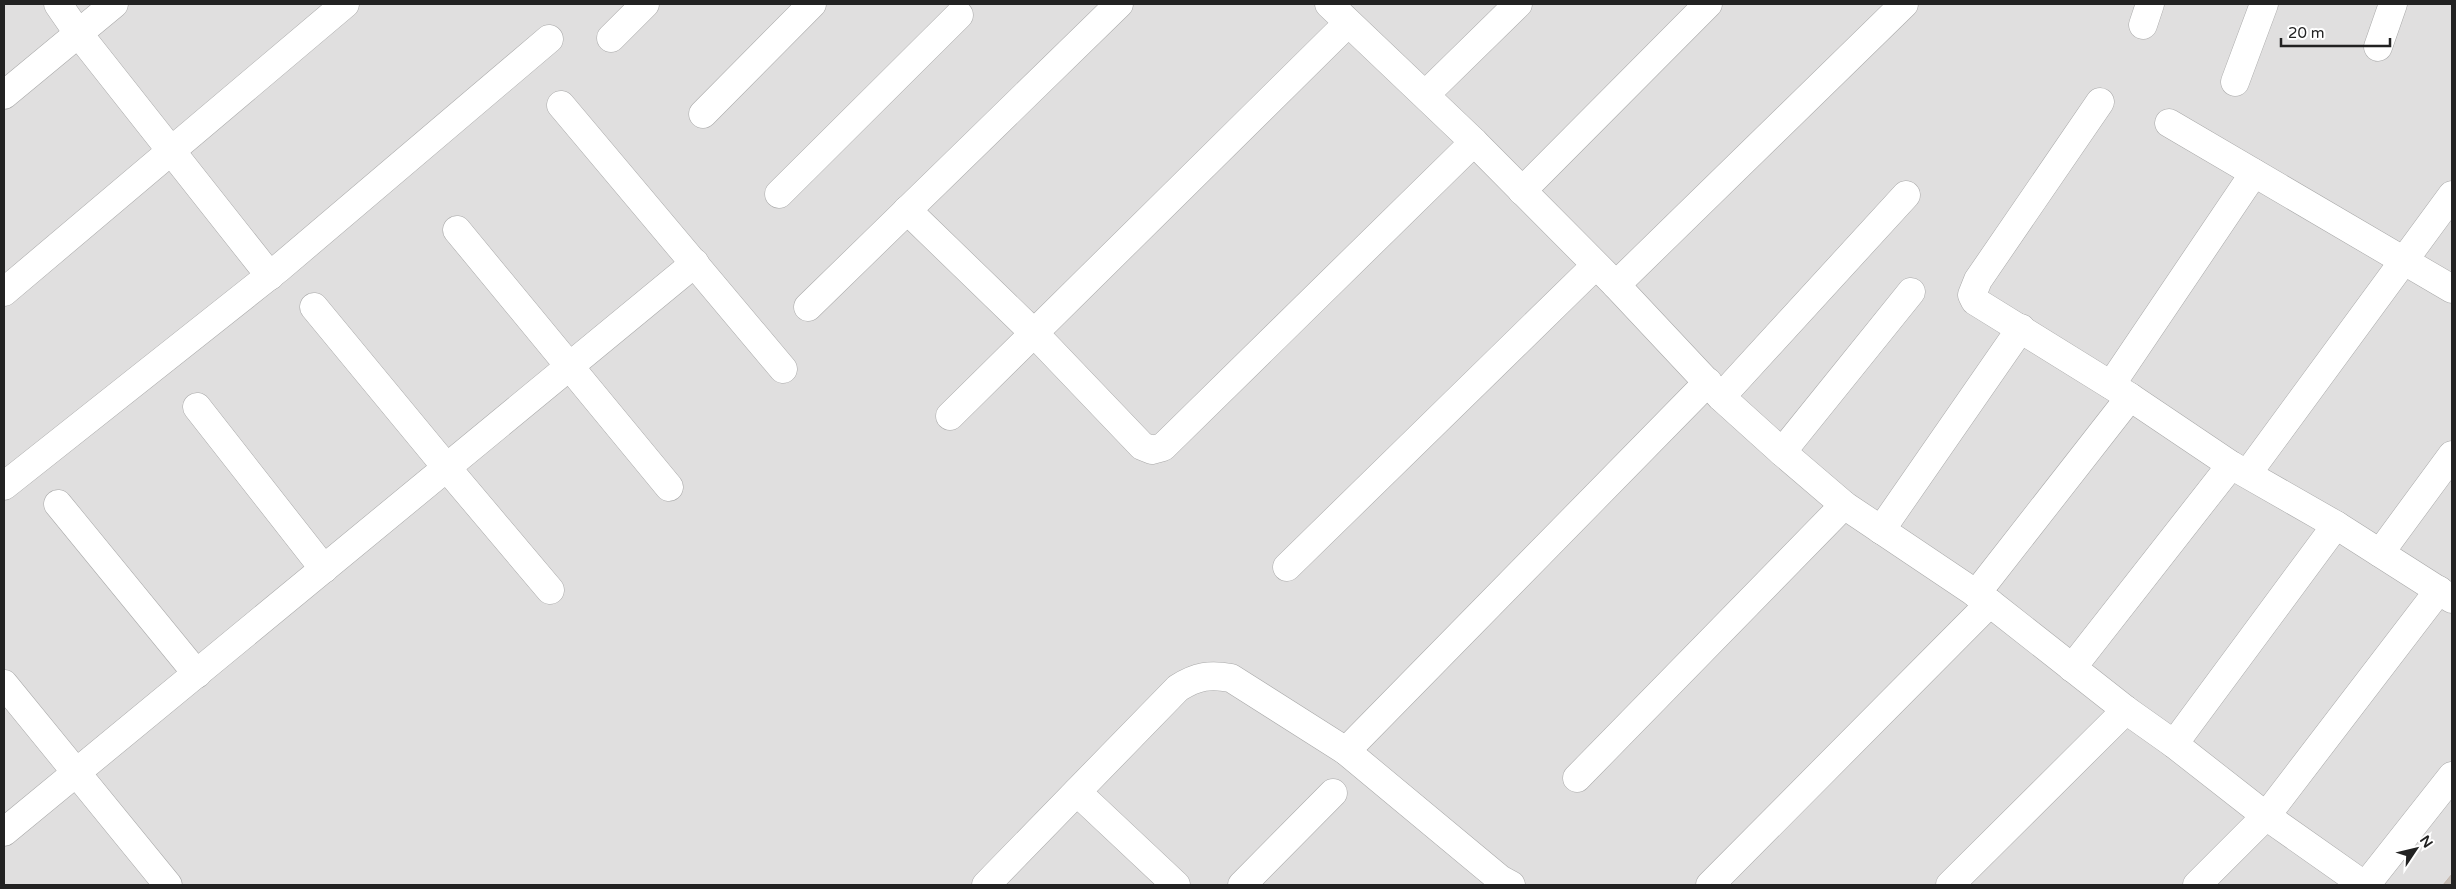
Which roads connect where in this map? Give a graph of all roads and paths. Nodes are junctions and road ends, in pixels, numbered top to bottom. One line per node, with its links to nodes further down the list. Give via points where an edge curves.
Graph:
1 (58, 4): 15 (street)
2 (114, 4): 15 (street)
3 (344, 4): 27 (street)
4 (645, 4): 16 (street)
5 (812, 4): 24 (street)
6 (1118, 4): 33 (street)
7 (1328, 4): 14 (street)
8 (1518, 4): 20 (street)
9 (1708, 4): 29 (street)
10 (1904, 4): 39 (street)
11 (2264, 4): 19 (street)
12 (2393, 4): 18 (street)
13 (959, 7): 30 (street)
14 (1348, 23): 20 (street); 46 (street)
15 (78, 34): 21 (street); 27 (street)
16 (611, 38)
17 (549, 39): 38 (street)
18 (2378, 47)
19 (2235, 82)
20 (1426, 94): 26 (street)
21 (4, 95)
22 (2100, 102): 45 (street, via 1974,286 1972,295 1975,301)
23 (561, 104): 36 (street)
24 (703, 114)
25 (2169, 123): 28 (street)
26 (1474, 142): 29 (street); 46 (street, via 1163,447 1152,450 1142,446)
27 (171, 151): 38 (street); 41 (street)
28 (2254, 172): 35 (street); 50 (street)
29 (1522, 191): 37 (street)
30 (780, 194)
31 (1906, 195): 49 (street)
32 (2452, 195): 35 (street)
33 (907, 210): 44 (street); 46 (street)
34 (458, 230): 47 (street)
35 (2404, 261): 40 (street); 56 (street)
36 (696, 263): 47 (street); 48 (street)
37 (1596, 266): 39 (street); 64 (street)
38 (270, 276): 57 (street)
39 (1616, 285): 49 (street)
40 (2452, 289)
41 (4, 292)
42 (1911, 292): 53 (street)
43 (314, 307): 55 (street)
44 (808, 307)
45 (2021, 328): 50 (street); 62 (street)
46 (1034, 333): 52 (street)
47 (569, 368): 55 (street); 58 (street)
48 (783, 369)
49 (1714, 390): 53 (street); 74 (street)
50 (2121, 390): 56 (street); 68 (street)
51 (197, 407): 65 (street)
52 (950, 416)
53 (1782, 452): 60 (street)
54 (2452, 455): 63 (street)
55 (446, 468): 65 (street); 66 (street)
56 (2240, 469): 61 (street); 69 (street)
57 (4, 486)
58 (668, 487)
59 (58, 504): 70 (street)
60 (1844, 505): 62 (street); 77 (street)
61 (2336, 525): 63 (street); 73 (street)
62 (1881, 530): 68 (street)
63 (2380, 553): 67 (street)
64 (1287, 567)
65 (324, 569): 70 (street)
66 (550, 590)
67 (2446, 595): 80 (street)
68 (1983, 599): 69 (street); 87 (street)
69 (2072, 668): 72 (street)
70 (197, 674): 75 (street)
71 (4, 684): 75 (street)
72 (2126, 710): 73 (street); 88 (street)
73 (2174, 744): 80 (street)
74 (1346, 751): 78 (street, via 1231,678 1212,675 1192,679 1178,688); 86 (street, via 1500,879)
75 (75, 774): 81 (street); 82 (street)
76 (2452, 776): 90 (street)
77 (1577, 778)
78 (1077, 792): 83 (street); 84 (street)
79 (1333, 792): 85 (street)
80 (2266, 816): 89 (street); 90 (street)
81 (4, 832)
82 (168, 885)
83 (986, 885)
84 (1176, 885)
85 (1242, 885)
86 (1512, 885)
87 (1710, 885)
88 (1950, 885)
89 (2197, 885)
90 (2365, 885)

